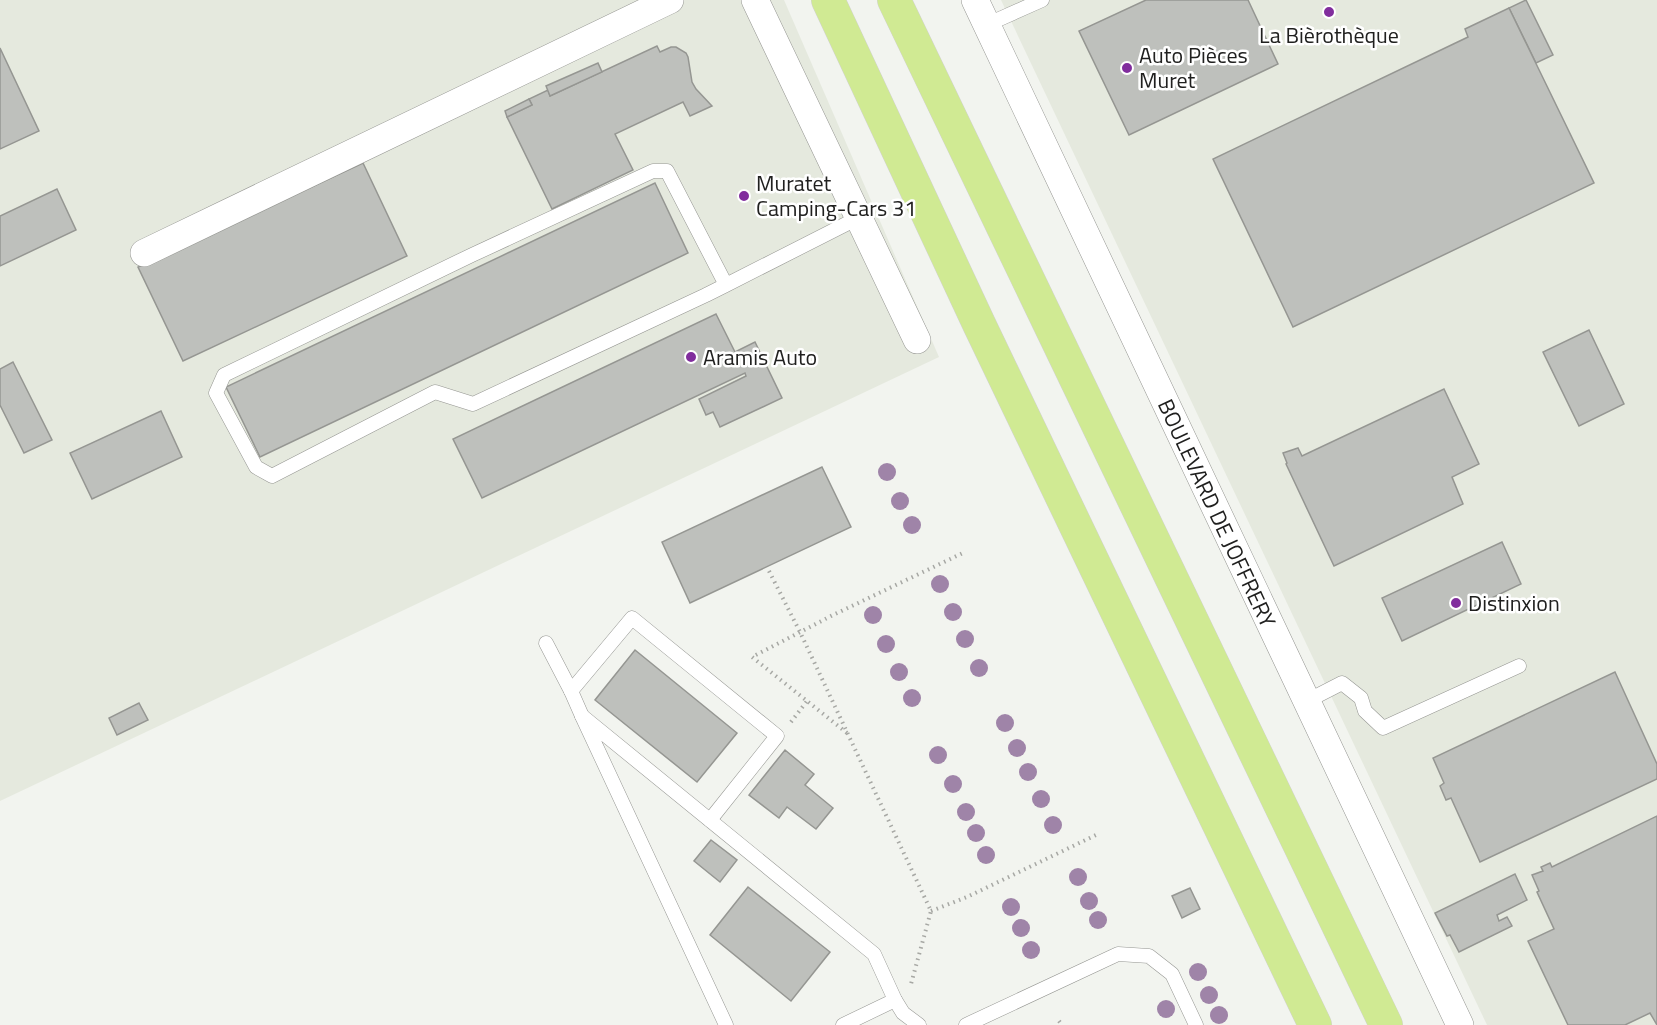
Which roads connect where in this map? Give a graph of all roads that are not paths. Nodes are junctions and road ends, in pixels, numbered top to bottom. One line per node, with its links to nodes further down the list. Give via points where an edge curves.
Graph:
1 (670, 0): 9 (street)
2 (755, 0): 8 (street)
3 (828, 0): 24 (main road)
4 (894, 0): 25 (main road)
5 (975, 0): 7 (street, BOULEVARD DE JOFFRERY)
6 (1042, 0): 7 (lane)
7 (986, 25): 15 (street, BOULEVARD DE JOFFRERY)
8 (858, 218): 10 (lane); 11 (street)
9 (144, 253)
10 (726, 285): 10 (lane, via 473,404 435,392 272,476 256,467 216,393 224,375 653,171 667,171)
11 (917, 340)
12 (546, 643): 14 (lane)
13 (1519, 666): 15 (lane, via 1383,728 1365,711 1361,698 1342,683)
14 (571, 691): 16 (lane); 17 (lane, via 632,618 777,736)
15 (1306, 701): 26 (street, BOULEVARD DE JOFFRERY)
16 (582, 716): 17 (lane); 19 (lane)
17 (710, 820): 18 (lane, via 874,954)
18 (896, 1000): 20 (lane); 21 (lane, via 903,1013)
19 (726, 1025)
20 (843, 1025)
21 (919, 1025)
22 (966, 1025): 23 (lane, via 1118,954 1149,956 1172,974)
23 (1196, 1025)
24 (1315, 1025)
25 (1386, 1025)
26 (1460, 1025)

